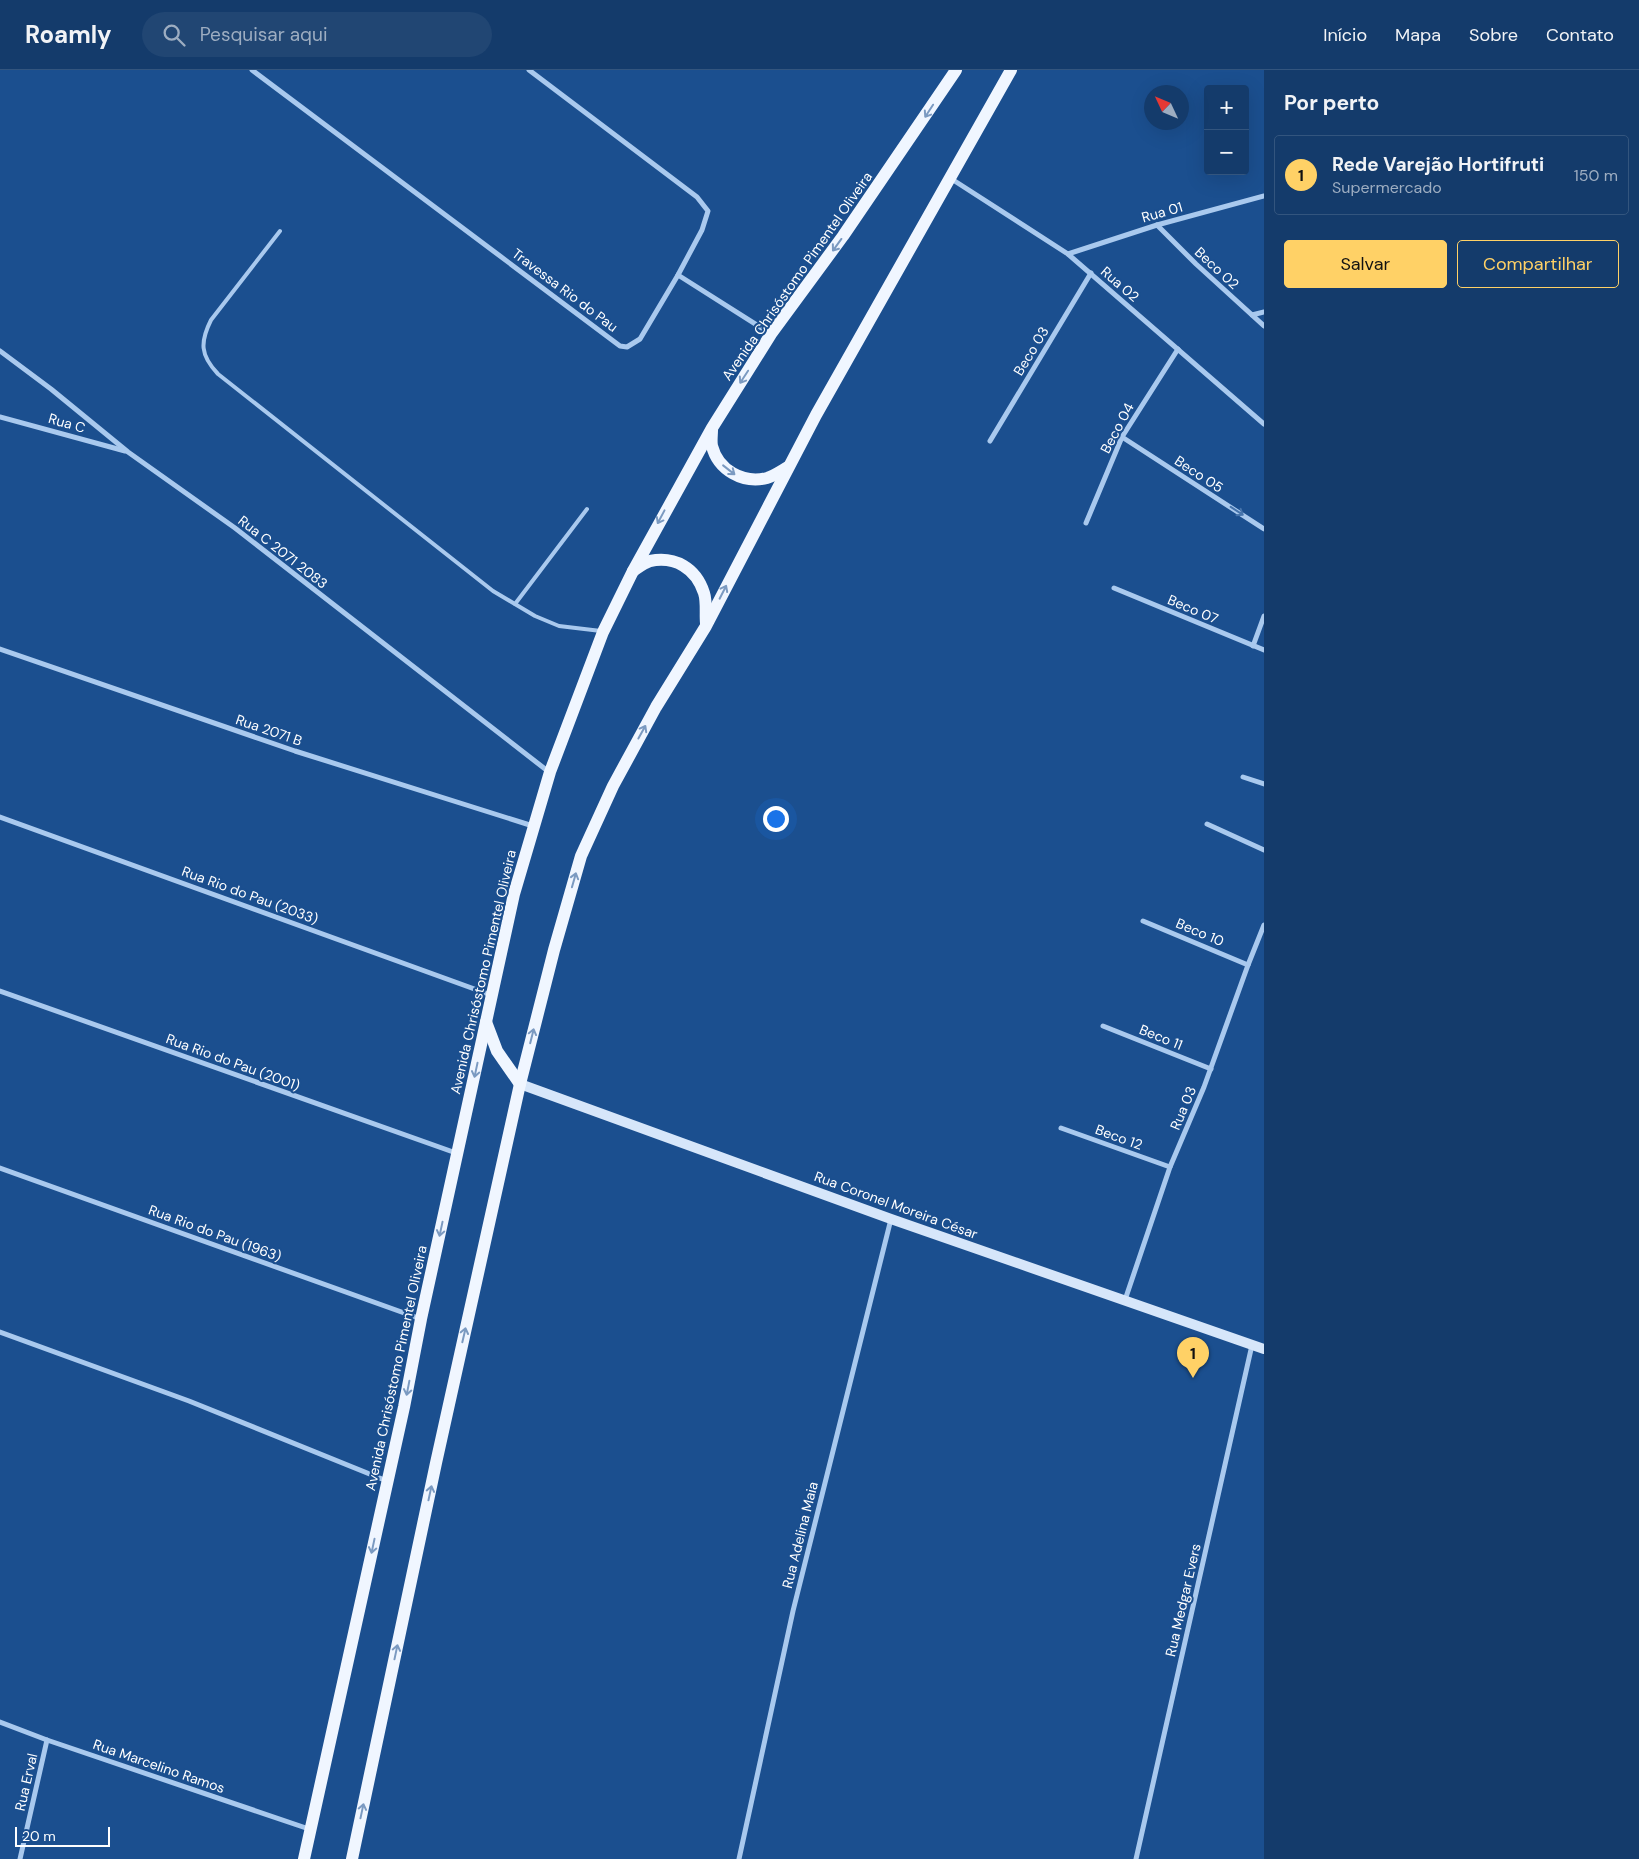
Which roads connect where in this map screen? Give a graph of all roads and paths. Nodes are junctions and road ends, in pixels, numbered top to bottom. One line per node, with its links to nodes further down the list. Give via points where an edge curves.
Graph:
1 (252, 70): 11 (street, Travessa Rio do Pau, via 620,346 628,347 640,339)
2 (529, 70): 11 (street, Travessa Rio do Pau, via 697,197 708,211 702,230)
3 (956, 70): 15 (main road, Avenida Chrisóstomo Pimentel Oliveira, one-way to 15, via 849,228)
4 (1011, 70): 5 (main road)
5 (949, 178): 9 (street, Rua 02); 24 (main road)
6 (1264, 196): 7 (street, Rua 01)
7 (1157, 225): 9 (street, Rua 01); 13 (street, Beco 02)
8 (280, 232): 30 (lane, via 211,320 204,335 203,350 208,364 485,585)
9 (1068, 254): 10 (street, Rua 02)
10 (1091, 273): 16 (street, Rua 02); 22 (street, Beco 03)
11 (678, 275): 15 (street)
12 (1264, 312): 13 (street)
13 (1252, 316): 14 (street, Beco 02)
14 (1264, 326)
15 (771, 334): 20 (main road, Avenida Chrisóstomo Pimentel Oliveira, one-way to 20)
16 (1178, 349): 19 (street, Rua 02); 21 (street, Beco 04)
17 (0, 351): 23 (street, Rua C 2071 2083)
18 (0, 416): 23 (street, Rua C)
19 (1264, 424)
20 (712, 428): 24 (main road, one-way to 24, via 712,446 719,462 732,474 750,480 768,478); 28 (main road, Avenida Chrisóstomo Pimentel Oliveira, one-way to 28)
21 (1122, 437): 26 (street, Beco 04); 27 (street, Beco 05, one-way to 27)
22 (990, 441)
23 (128, 452): 37 (street, Rua C 2071 2083, via 235,528)
24 (788, 467): 32 (main road, one-way to 24)
25 (587, 509): 30 (lane)
26 (1086, 523)
27 (1264, 529)
28 (633, 571): 32 (main road, via 657,560 684,565 698,577 705,594); 33 (main road, Avenida Chrisóstomo Pimentel Oliveira)
29 (1114, 588): 34 (street, Beco 07)
30 (515, 604): 33 (lane, via 558,626)
31 (1264, 616): 34 (street)
32 (706, 626): 52 (main road, one-way to 32, via 581,856 656,707)
33 (603, 632): 37 (main road, Avenida Chrisóstomo Pimentel Oliveira)
34 (1254, 646): 36 (street, Beco 07)
35 (0, 649): 42 (street, Rua 2071 B, via 295,751)
36 (1264, 650)
37 (550, 772): 42 (main road, Avenida Chrisóstomo Pimentel Oliveira)
38 (1243, 777): 39 (street)
39 (1264, 784)
40 (0, 816): 48 (street, Rua Rio do Pau (2033))
41 (1207, 824): 43 (street)
42 (534, 826): 48 (main road, Avenida Chrisóstomo Pimentel Oliveira, via 514,894)
43 (1264, 850)
44 (1143, 921): 46 (street, Beco 10)
45 (1264, 925): 46 (street, Rua 03)
46 (1248, 964): 51 (street, Rua 03)
47 (0, 991): 54 (street, Rua Rio do Pau (2001))
48 (492, 995): 49 (main road, Avenida Chrisóstomo Pimentel Oliveira)
49 (486, 1022): 52 (main road, via 497,1051); 54 (main road, Avenida Chrisóstomo Pimentel Oliveira, one-way to 54)
50 (1103, 1026): 51 (street, Beco 11)
51 (1211, 1069): 55 (street, Rua 03)
52 (520, 1084): 57 (street, Rua Coronel Moreira César); 69 (main road, one-way to 52)
53 (1061, 1128): 55 (street, Beco 12)
54 (458, 1154): 59 (main road, Avenida Chrisóstomo Pimentel Oliveira, one-way to 59)
55 (1170, 1167): 58 (street, Rua 03)
56 (0, 1168): 59 (street, Rua Rio do Pau (1963))
57 (891, 1219): 58 (street, Rua Coronel Moreira César); 70 (street, Rua Adelina Maia, via 793,1611)
58 (1125, 1300): 61 (street, Rua Coronel Moreira César)
59 (421, 1319): 63 (main road, Avenida Chrisóstomo Pimentel Oliveira, one-way to 63)
60 (0, 1332): 63 (street, via 189,1401)
61 (1252, 1345): 62 (street, Rua Coronel Moreira César); 71 (street, Rua Medgar Evers)
62 (1264, 1349)
63 (387, 1482): 66 (main road, Avenida Chrisóstomo Pimentel Oliveira, one-way to 66)
64 (0, 1722): 65 (street, Rua Marcelino Ramos)
65 (47, 1740): 66 (street, Rua Marcelino Ramos); 67 (street, Rua Erval)
66 (311, 1830): 68 (main road, Avenida Chrisóstomo Pimentel Oliveira)
67 (20, 1859)
68 (304, 1859)
69 (352, 1859)
70 (739, 1859)
71 (1136, 1859)

